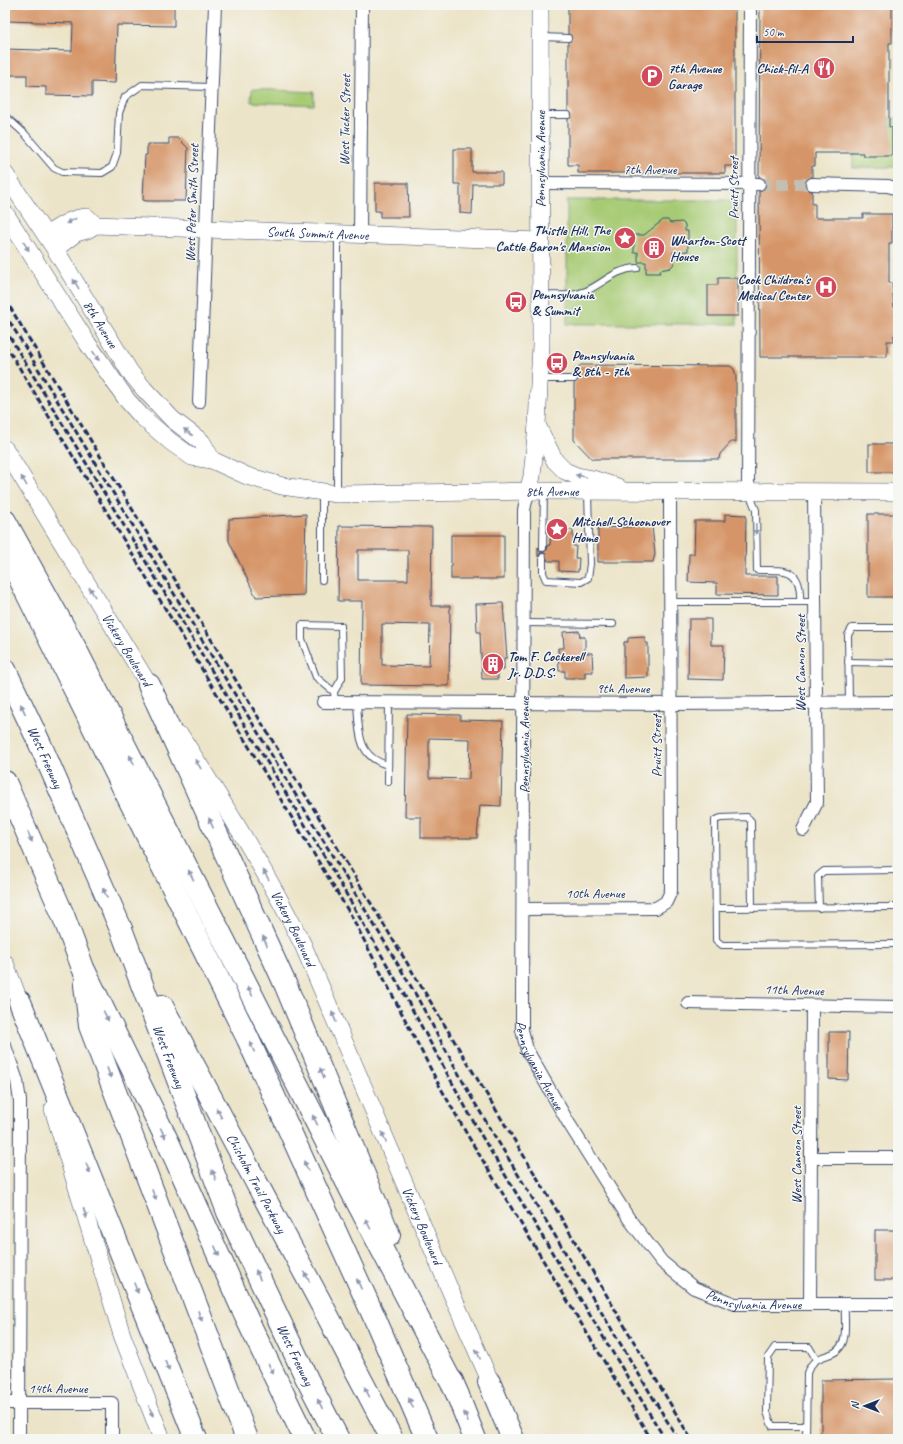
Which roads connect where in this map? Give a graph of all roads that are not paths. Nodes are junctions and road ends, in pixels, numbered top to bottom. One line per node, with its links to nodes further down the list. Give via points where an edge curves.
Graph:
1 (215, 5): 7 (street, West Peter Smith Street)
2 (362, 5): 19 (street, West Tucker Street)
3 (540, 5): 5 (main road, Pennsylvania Avenue)
4 (750, 5): 13 (street, Pruitt Street)
5 (540, 37): 6 (lane); 8 (main road, Pennsylvania Avenue)
6 (568, 38)
7 (211, 87): 10 (lane, via 142,85 134,89 125,97 119,113 117,153 112,167 102,173 62,172 54,168 29,138); 17 (street, West Peter Smith Street)
8 (540, 114): 9 (lane); 12 (main road, Pennsylvania Avenue)
9 (568, 115)
10 (5, 116)
11 (5, 174): 21 (main road, 8th Avenue)
12 (540, 183): 13 (street, 7th Avenue); 20 (main road, Pennsylvania Avenue)
13 (754, 184): 34 (street, Pruitt Street)
14 (812, 184): 15 (street)
15 (895, 186)
16 (5, 213): 29 (main road, 8th Avenue, one-way to 29, via 126,400 156,430 192,457)
17 (206, 230): 18 (main road, South Summit Avenue); 21 (main road, South Summit Avenue, via 95,226); 26 (street, West Peter Smith Street)
18 (338, 235): 19 (main road, South Summit Avenue); 37 (lane)
19 (360, 236): 20 (main road, South Summit Avenue)
20 (540, 241): 23 (main road, Pennsylvania Avenue)
21 (51, 242): 29 (main road, 8th Avenue, one-way to 21, via 202,442 172,419 130,372)
22 (637, 268): 23 (lane, via 617,272 586,291 576,294)
23 (540, 295): 24 (main road, Pennsylvania Avenue)
24 (539, 378): 25 (lane); 27 (main road, Pennsylvania Avenue)
25 (574, 379)
26 (199, 402)
27 (537, 425): 31 (main road, one-way to 27, via 565,471 555,461); 32 (main road, Pennsylvania Avenue, via 532,476)
28 (5, 449): 52 (main road, Vickery Boulevard, one-way to 28)
29 (212, 460): 37 (main road, 8th Avenue, via 259,480)
30 (588, 491): 31 (main road, 8th Avenue); 32 (main road, 8th Avenue); 41 (lane, via 588,578 581,582 546,580 543,573)
31 (632, 491): 33 (main road, 8th Avenue)
32 (536, 492): 37 (main road, 8th Avenue); 39 (lane); 46 (street, Pennsylvania Avenue, via 524,510)
33 (670, 492): 34 (main road, 8th Avenue); 43 (street, Pruitt Street)
34 (748, 492): 35 (main road, 8th Avenue); 44 (lane, one-way to 44, via 756,510 757,570 788,570 797,578 801,588)
35 (814, 492): 36 (main road, 8th Avenue); 45 (street, West Cannon Street)
36 (898, 492)
37 (330, 493): 42 (lane)
38 (5, 521): 83 (highway, one-way to 38, via 73,644)
39 (543, 548)
40 (5, 549): 100 (highway, one-way to 40, via 248,1039)
41 (543, 557)
42 (322, 580)
43 (671, 602): 44 (lane); 60 (street, Pruitt Street)
44 (800, 602): 45 (lane)
45 (814, 602): 57 (street, West Cannon Street)
46 (524, 622): 47 (lane); 56 (street, Pennsylvania Avenue)
47 (613, 624)
48 (898, 628): 49 (lane, via 852,628 848,635)
49 (848, 662): 50 (lane); 58 (lane)
50 (898, 663)
51 (5, 670): 72 (highway, West Freeway, one-way to 51)
52 (149, 685): 83 (highway, one-way to 52, via 286,986); 88 (main road, Vickery Boulevard, one-way to 52, via 317,975 286,910 235,822)
53 (331, 699): 53 (lane, via 342,678 341,626 302,625 302,638 316,677); 54 (street, 9th Avenue)
54 (357, 702): 55 (street, 9th Avenue); 61 (lane, via 359,737 363,748 380,763)
55 (389, 702): 56 (street, 9th Avenue); 61 (lane)
56 (524, 702): 60 (street, 9th Avenue); 71 (street, Pennsylvania Avenue)
57 (815, 702): 58 (street, 9th Avenue); 60 (street, 9th Avenue); 64 (street, West Cannon Street, via 817,802)
58 (850, 702): 59 (street, 9th Avenue)
59 (898, 702)
60 (671, 704): 66 (street, Pruitt Street, via 671,891)
61 (388, 765): 63 (lane)
62 (5, 782): 75 (highway, West Freeway, one-way to 75, via 63,915)
63 (388, 782)
64 (803, 830)
65 (898, 870): 70 (lane, via 824,871 818,876)
66 (666, 902): 71 (street, 10th Avenue, via 656,908)
67 (752, 907): 69 (lane); 69 (lane, via 751,821 747,817 715,820); 70 (lane)
68 (898, 907): 70 (lane)
69 (716, 908): 73 (lane, via 716,940 722,945)
70 (819, 908)
71 (523, 909): 84 (street, Pennsylvania Avenue, via 522,1030 527,1050 568,1122 629,1219 662,1262 694,1288 735,1304)
72 (121, 929): 98 (highway, West Freeway, one-way to 72, via 228,1212); 99 (highway, Chisholm Trail Parkway, one-way to 72)
73 (898, 944)
74 (5, 962): 76 (main road)
75 (83, 968): 96 (highway, one-way to 96, via 90,1026); 97 (highway, West Freeway, one-way to 97, via 168,1142 247,1319)
76 (20, 1002): 94 (main road, one-way to 94, via 122,1335); 95 (highway, one-way to 95)
77 (688, 1003): 78 (street, 11th Avenue)
78 (812, 1006): 79 (street, 11th Avenue); 81 (street, West Cannon Street)
79 (898, 1007)
80 (5, 1046): 90 (street, via 17,1081 20,1101)
81 (812, 1158): 82 (street); 84 (street, West Cannon Street)
82 (898, 1158)
83 (360, 1189): 101 (highway, one-way to 83, via 458,1395)
84 (810, 1304): 86 (street, Pennsylvania Avenue)
85 (898, 1304): 86 (street, Pennsylvania Avenue)
86 (845, 1305): 87 (lane, via 844,1341 835,1353)
87 (816, 1359): 91 (lane, via 806,1373); 91 (lane, via 809,1347 775,1347 768,1357 766,1412 772,1426)
88 (490, 1382): 102 (highway); 103 (main road, Vickery Boulevard)
89 (5, 1403): 90 (street, 14th Avenue)
90 (19, 1403): 92 (street); 93 (street, 14th Avenue, via 112,1404)
91 (806, 1426): 104 (lane)
92 (19, 1439)
93 (112, 1439)
94 (162, 1439)
95 (196, 1439)
96 (247, 1439)
97 (305, 1439)
98 (338, 1439)
99 (392, 1439)
100 (427, 1439)
101 (475, 1439)
102 (513, 1439)
103 (520, 1439)
104 (806, 1439)

